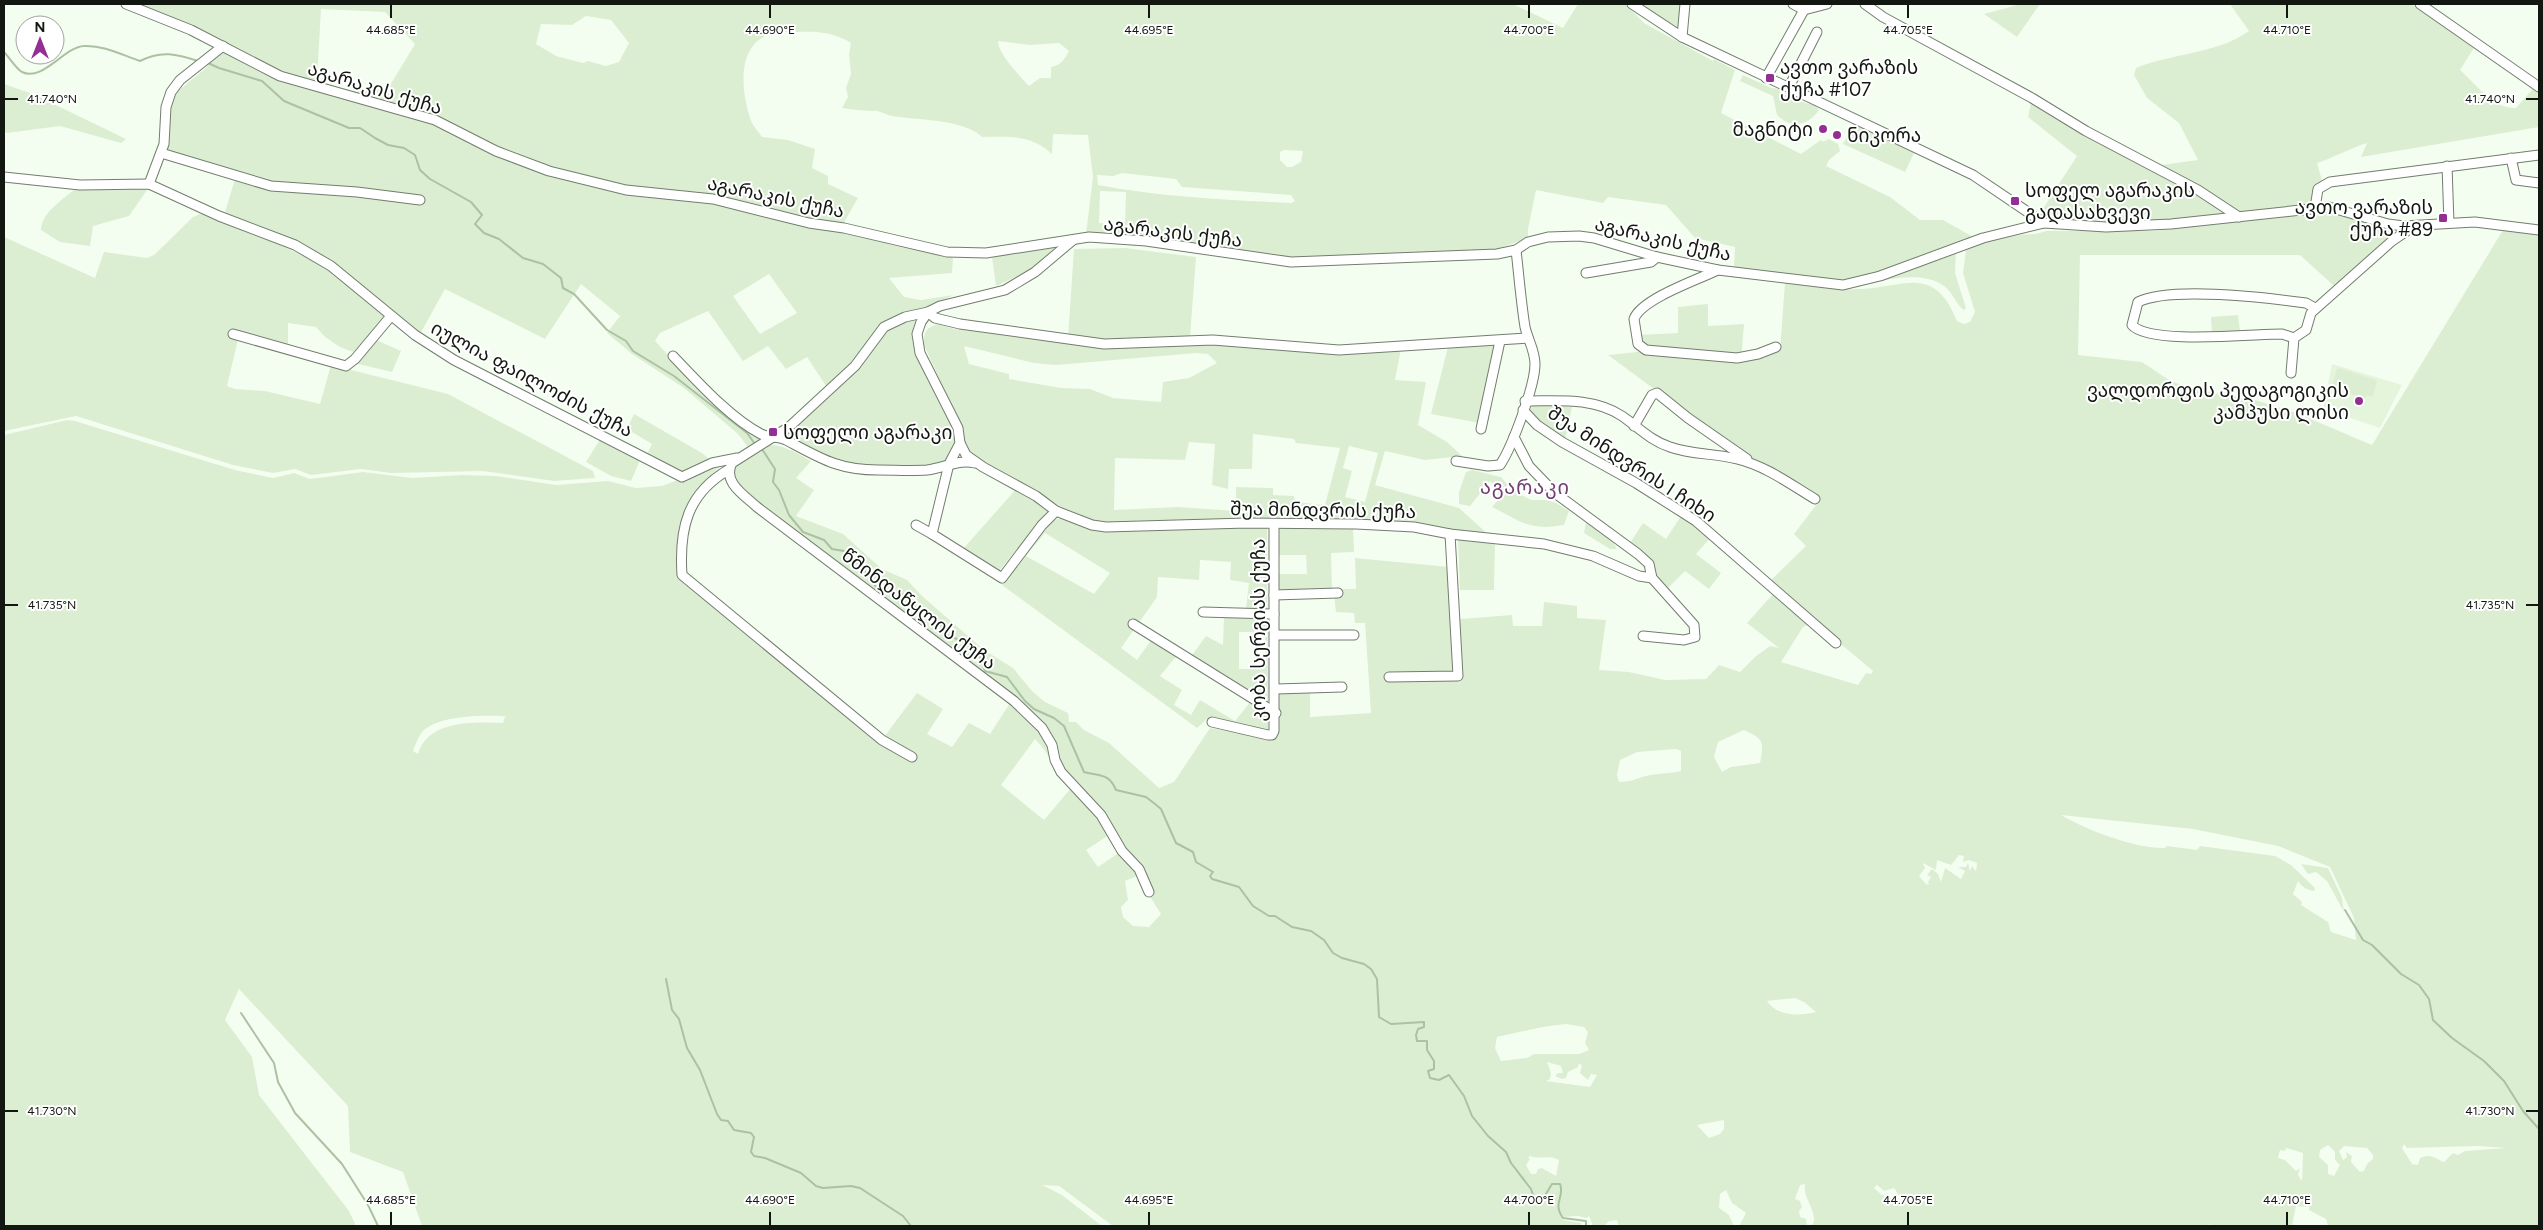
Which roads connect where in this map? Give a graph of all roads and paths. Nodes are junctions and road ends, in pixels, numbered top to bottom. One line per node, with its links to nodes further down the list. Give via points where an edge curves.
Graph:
1 (126, 4): 11 (street, აგარაკის ქუჩა)
2 (1632, 4): 10 (street)
3 (1685, 4): 10 (street)
4 (1793, 4): 8 (street)
5 (1827, 4): 8 (street)
6 (1865, 4): 24 (street, via 2086,131 2198,190)
7 (2420, 4): 14 (street)
8 (1804, 10): 12 (street)
9 (1817, 32): 13 (street)
10 (1682, 37): 12 (street)
11 (223, 46): 15 (street, via 180,80 171,92 166,107 166,133); 29 (street, აგარაკის ქუჩა, via 280,76 435,120 527,164 626,190 714,199 947,252 986,253)
12 (1766, 78): 13 (street)
13 (1789, 87): 25 (street, via 1973,175)
14 (2539, 87)
15 (161, 153): 21 (street); 22 (street, via 271,186)
16 (2539, 155): 17 (street)
17 (2511, 158): 18 (street); 20 (street, via 2516,180)
18 (2447, 166): 23 (street, via 2330,182 2318,189); 26 (street)
19 (4, 177): 21 (street, via 80,185)
20 (2539, 183)
21 (149, 184): 36 (street, იულია ფაილოძის ქუჩა, via 219,216 295,245 331,266)
22 (420, 200)
23 (2315, 208): 24 (street); 27 (street, via 2340,209 2388,224)
24 (2239, 217): 25 (street, via 2126,226)
25 (2044, 223): 32 (street, აგარაკის ქუჩა, via 1983,238 1854,283 1818,283)
26 (2449, 223): 27 (street); 28 (street, via 2495,223)
27 (2414, 226): 34 (street, via 2392,241)
28 (2539, 230)
29 (1075, 238): 30 (street, აგარაკის ქუჩა, via 1146,241 1292,262 1461,257); 35 (street, via 1035,272 1005,290)
30 (1516, 250): 31 (street, აგარაკის ქუჩა, via 1528,242 1548,237 1579,236); 38 (street)
31 (1657, 257): 32 (street, აგარაკის ქუჩა); 33 (street, via 1651,262)
32 (1718, 270): 41 (street, via 1643,307 1634,318 1638,344 1646,350 1737,358)
33 (1586, 273)
34 (2316, 308): 39 (street, via 2306,330); 39 (street, via 2298,302 2216,294 2160,297 2138,302 2132,325 2141,333 2153,334 2282,334)
35 (928, 312): 40 (street, via 935,318 960,324 1104,344 1213,340 1339,350); 48 (street, via 905,317 884,327 860,359 830,390 789,428); 49 (street, შუა მინდვრის ქუჩა, via 917,334 918,345 958,428)
36 (391, 316): 37 (street, via 346,366); 50 (street, იულია ფაილოძის ქუჩა, via 415,336 454,360 673,475 682,478 712,463)
37 (233, 334)
38 (1528, 338): 40 (street); 44 (street, via 1535,362)
39 (2294, 338): 43 (street)
40 (1500, 340): 46 (street)
41 (1776, 347)
42 (673, 356): 48 (street, via 711,395 753,429)
43 (2291, 372)
44 (1524, 406): 45 (street, via 1578,400 1604,407); 47 (street); 71 (street, შუა მინდვრის I ჩიხი, via 1537,424 1562,442 1696,521)
45 (1634, 426): 53 (street, via 1658,443 1672,448); 53 (street, via 1652,395 1657,393)
46 (1481, 429)
47 (1514, 437): 51 (street, via 1500,465); 62 (street, via 1529,466 1555,493 1638,554 1649,564)
48 (772, 438): 50 (street); 54 (street, via 783,439 817,458 855,470 930,470)
49 (960, 443): 52 (street, შუა მინდვრის ქუჩა, via 966,455); 54 (street)
50 (737, 458): 55 (street)
51 (1456, 461)
52 (976, 463): 54 (street); 57 (street, შუა მინდვრის ქუჩა, via 1036,496)
53 (1753, 463): 56 (street)
54 (949, 464): 60 (street)
55 (728, 470): 77 (street, via 712,480 691,508 682,537 682,575 882,740); 78 (street, წმინდაწყლის ქუჩა, via 729,478 739,491 763,512 1019,706 1042,728 1061,772 1101,815 1122,852 1139,869)
56 (1815, 499)
57 (1056, 511): 58 (street, შუა მინდვრის ქუჩა, via 1106,527); 60 (street, via 1002,578)
58 (1274, 524): 61 (street, შუა მინდვრის ქუჩა, via 1414,527); 64 (street, კობა სერგიას ქუჩა)
59 (916, 525): 60 (street)
60 (932, 534)
61 (1450, 534): 62 (street, შუა მინდვრის ქუჩა, via 1544,544 1594,556 1639,576); 72 (street, via 1458,676)
62 (1652, 578): 70 (street, via 1694,625 1695,637 1684,640)
63 (1338, 593): 64 (street)
64 (1274, 595): 66 (street, კობა სერგიას ქუჩა)
65 (1203, 612): 66 (street)
66 (1274, 614): 68 (street, კობა სერგიას ქუჩა)
67 (1133, 624): 75 (street)
68 (1275, 635): 69 (street); 74 (street, კობა სერგიას ქუჩა)
69 (1354, 635)
70 (1643, 636)
71 (1836, 643)
72 (1389, 677)
73 (1342, 687): 74 (street)
74 (1276, 689): 75 (street, კობა სერგიას ქუჩა)
75 (1276, 712): 76 (street, კობა სერგიას ქუჩა, via 1272,734)
76 (1212, 722)
77 (912, 757)
78 (1149, 892)

